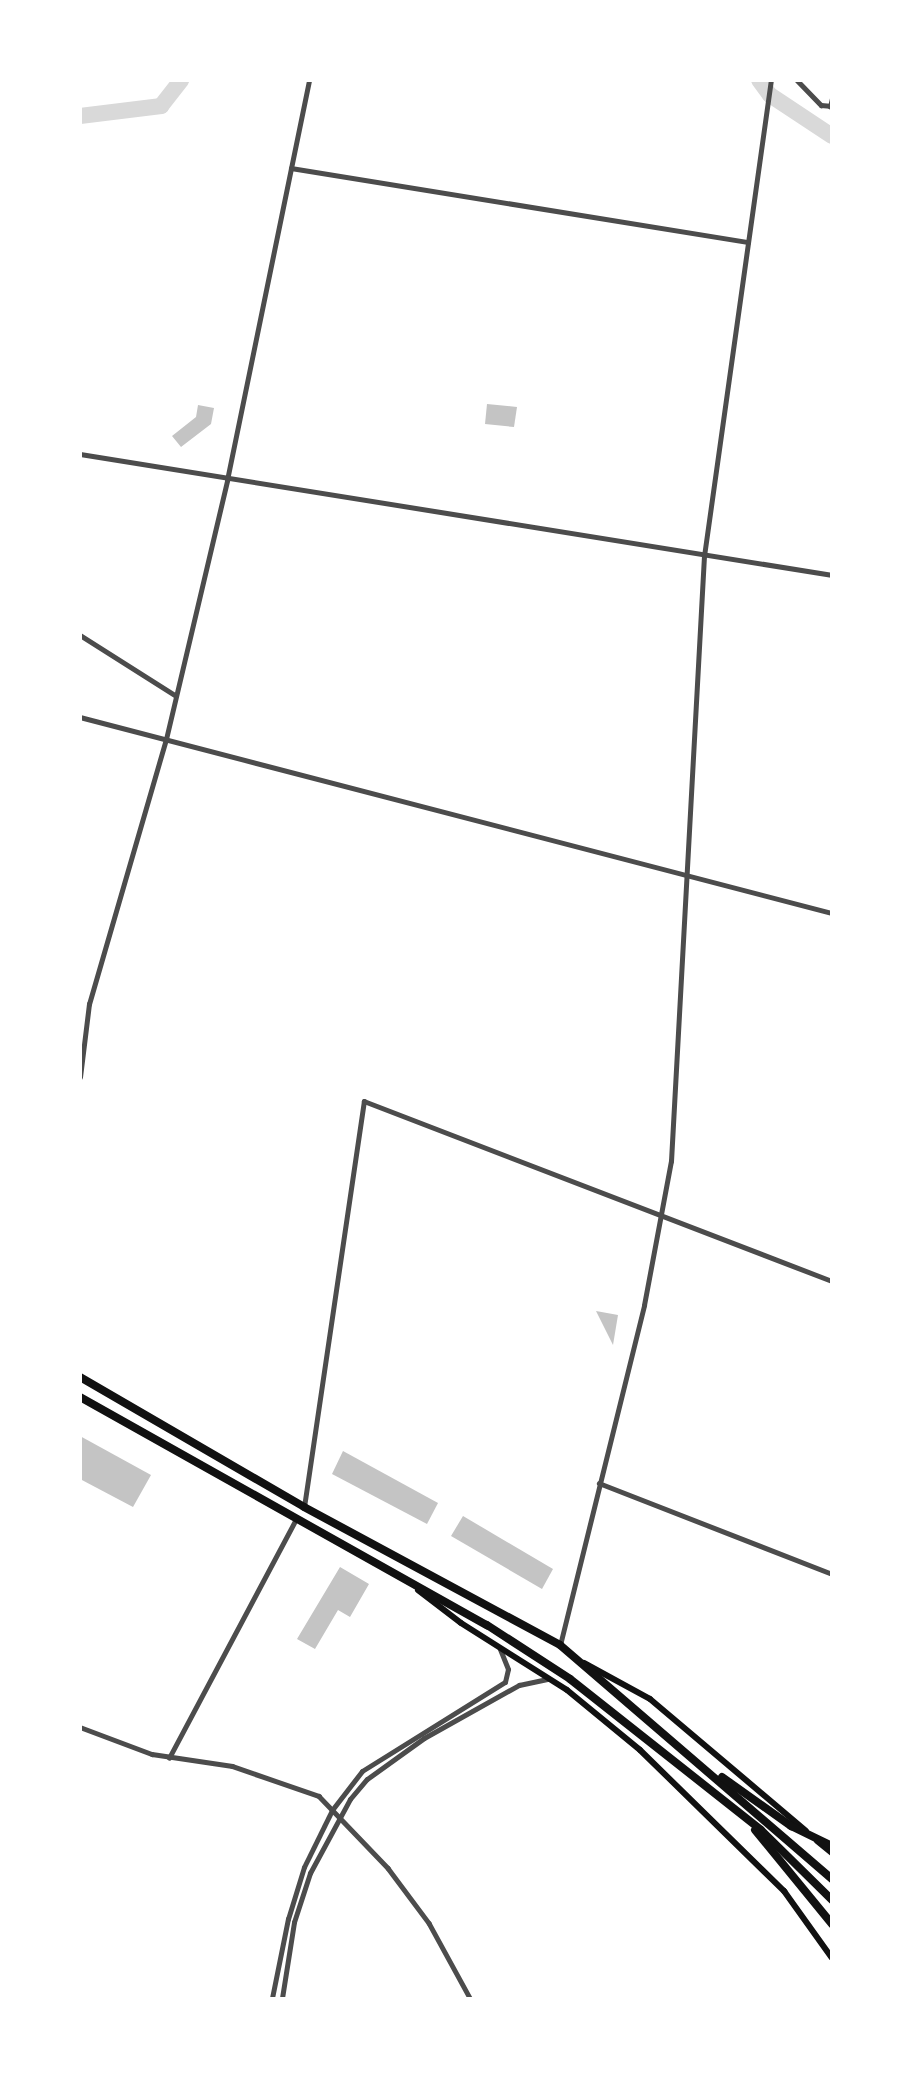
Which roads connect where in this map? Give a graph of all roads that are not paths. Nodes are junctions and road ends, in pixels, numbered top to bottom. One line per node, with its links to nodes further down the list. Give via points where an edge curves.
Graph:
1 (309, 80): 6 (street)
2 (771, 80): 7 (street)
3 (797, 80): 5 (street, via 821,104)
4 (831, 98): 5 (street)
5 (831, 106)
6 (291, 168): 7 (street); 9 (street)
7 (749, 242): 10 (street)
8 (80, 454): 9 (street)
9 (227, 480): 10 (street); 13 (street)
10 (704, 556): 11 (street); 16 (street)
11 (831, 575)
12 (80, 635): 13 (street)
13 (176, 695): 15 (street)
14 (80, 717): 15 (street)
15 (166, 739): 16 (street); 19 (street)
16 (685, 877): 17 (street); 21 (street, via 671,1161)
17 (831, 914)
18 (80, 1001): 19 (street)
19 (89, 1004): 20 (street)
20 (80, 1077)
21 (664, 1216): 22 (street); 25 (street); 26 (street, via 364,1101)
22 (831, 1281)
23 (80, 1377): 26 (highway)
24 (80, 1397): 27 (highway)
25 (599, 1483): 28 (street); 30 (street)
26 (303, 1507): 30 (highway)
27 (295, 1521): 29 (highway); 35 (street)
28 (831, 1574)
29 (405, 1580): 31 (main road); 38 (highway, via 570,1679)
30 (560, 1645): 32 (highway)
31 (499, 1646): 33 (main road); 37 (street, via 508,1669 505,1682 362,1771)
32 (573, 1657): 36 (highway); 41 (main road, via 650,1699)
33 (553, 1680): 39 (street, via 533,1679 519,1685 424,1738 367,1779); 45 (main road, via 640,1750 784,1891)
34 (80, 1727): 35 (street)
35 (169, 1758): 37 (street, via 232,1766 299,1786 319,1796)
36 (743, 1795): 40 (highway); 42 (highway)
37 (332, 1810): 39 (street); 46 (street, via 292,1906)
38 (742, 1814): 43 (highway, via 790,1855); 44 (highway)
39 (338, 1816): 47 (street, via 310,1872 294,1923); 48 (street, via 388,1868 429,1923)
40 (831, 1846)
41 (831, 1853)
42 (831, 1879)
43 (831, 1900)
44 (831, 1924)
45 (831, 1955)
46 (272, 1998)
47 (282, 1998)
48 (470, 1998)

